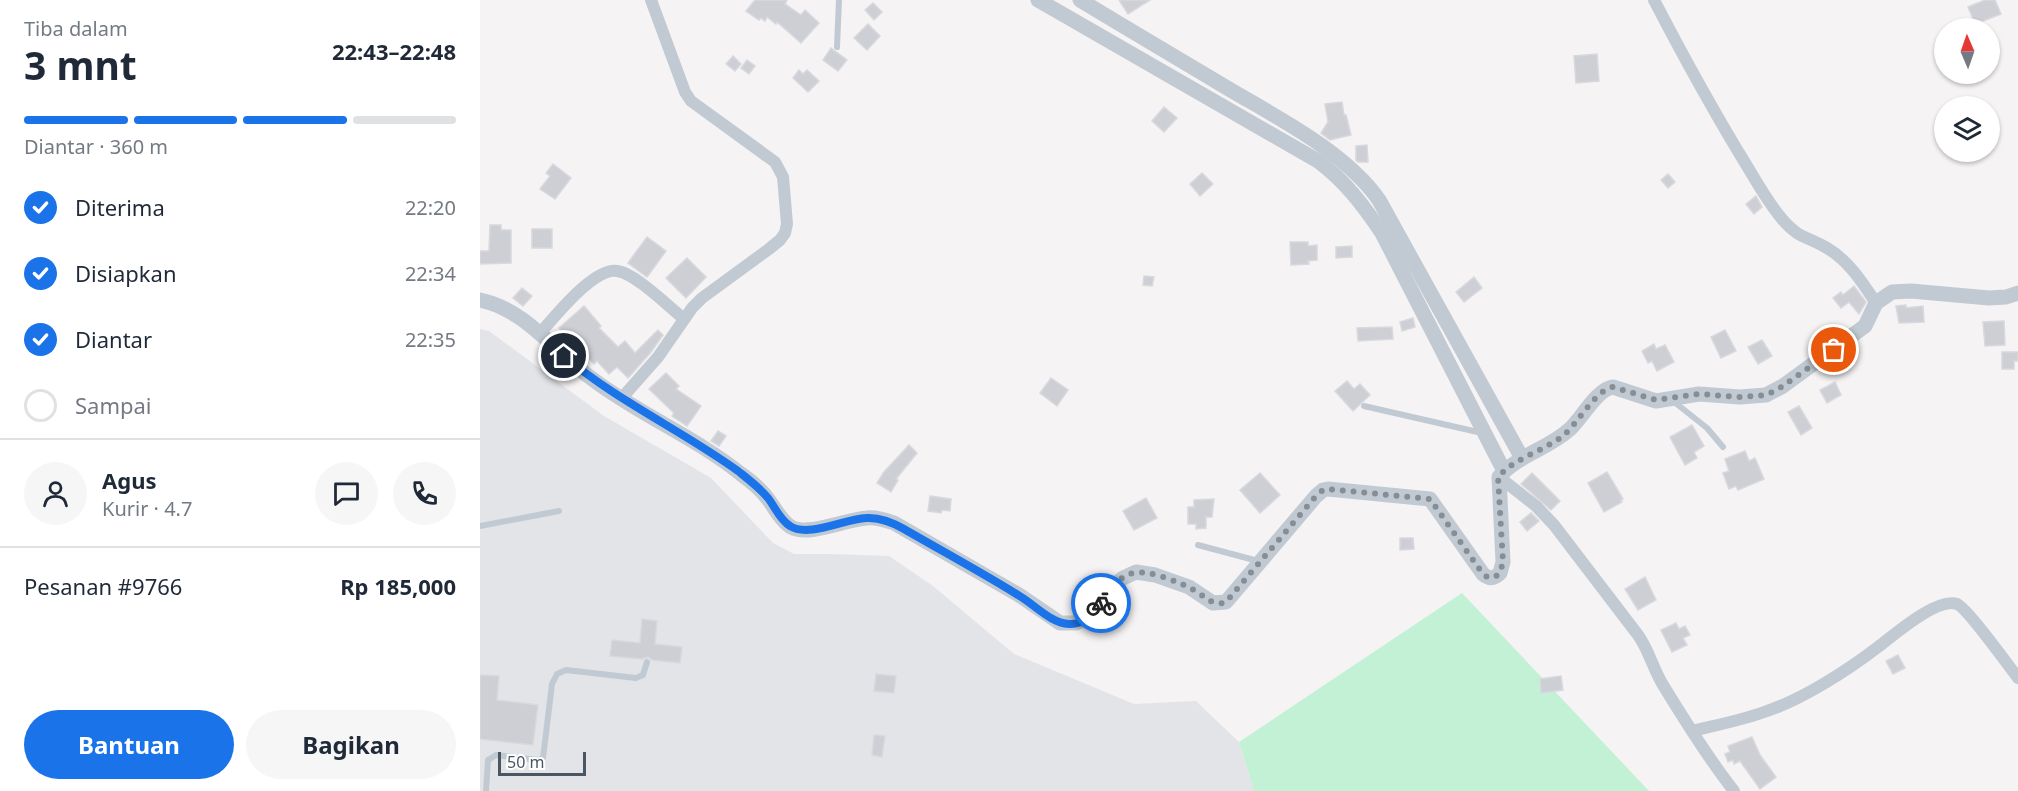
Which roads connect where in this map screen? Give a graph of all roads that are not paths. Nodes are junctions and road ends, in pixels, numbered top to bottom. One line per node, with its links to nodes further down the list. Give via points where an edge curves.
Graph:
1 (651, 0): 10 (street, via 685,92 775,162 783,177 787,224 780,240 702,298)
2 (839, 0): 6 (lane)
3 (1038, 0): 15 (street, via 1318,161 1344,182 1382,233)
4 (1080, 0): 17 (street, via 1282,120 1364,180 1383,206)
5 (1654, 0): 9 (street, via 1719,119 1780,217 1793,231 1841,258)
6 (837, 47)
7 (2018, 293): 9 (street, via 1989,298 1902,291 1887,294)
8 (480, 300): 11 (street, via 510,312)
9 (1875, 303): 12 (street, via 1865,326 1772,393)
10 (684, 320): 11 (street, via 632,276 617,270 591,282); 13 (street)
11 (540, 333): 13 (street, via 590,378)
12 (1670, 398): 16 (lane, via 1707,428); 17 (street, via 1652,400 1610,387 1557,441)
13 (621, 399): 22 (street, via 739,472 792,527 816,529 866,518 894,523 1060,623 1076,623 1091,616 1112,587 1139,571 1189,587 1213,603 1222,604)
14 (1364, 406): 15 (lane)
15 (1486, 434): 18 (street)
16 (1723, 447)
17 (1522, 458): 18 (street)
18 (1501, 474): 22 (street, via 1503,562 1500,573 1492,578 1483,574 1430,499 1334,489 1320,492); 25 (street, via 1542,513 1585,563 1647,648 1662,684)
19 (559, 511): 20 (lane)
20 (480, 526)
21 (1198, 545): 22 (lane)
22 (1261, 562)
23 (647, 663): 26 (lane, via 643,675 636,678 566,670 557,674 552,684 543,758 491,757)
24 (2018, 678): 25 (street, via 1964,608 1950,603 1925,613 1866,656 1790,701 1769,711)
25 (1692, 731): 27 (street)
26 (486, 791)
27 (1734, 791)

